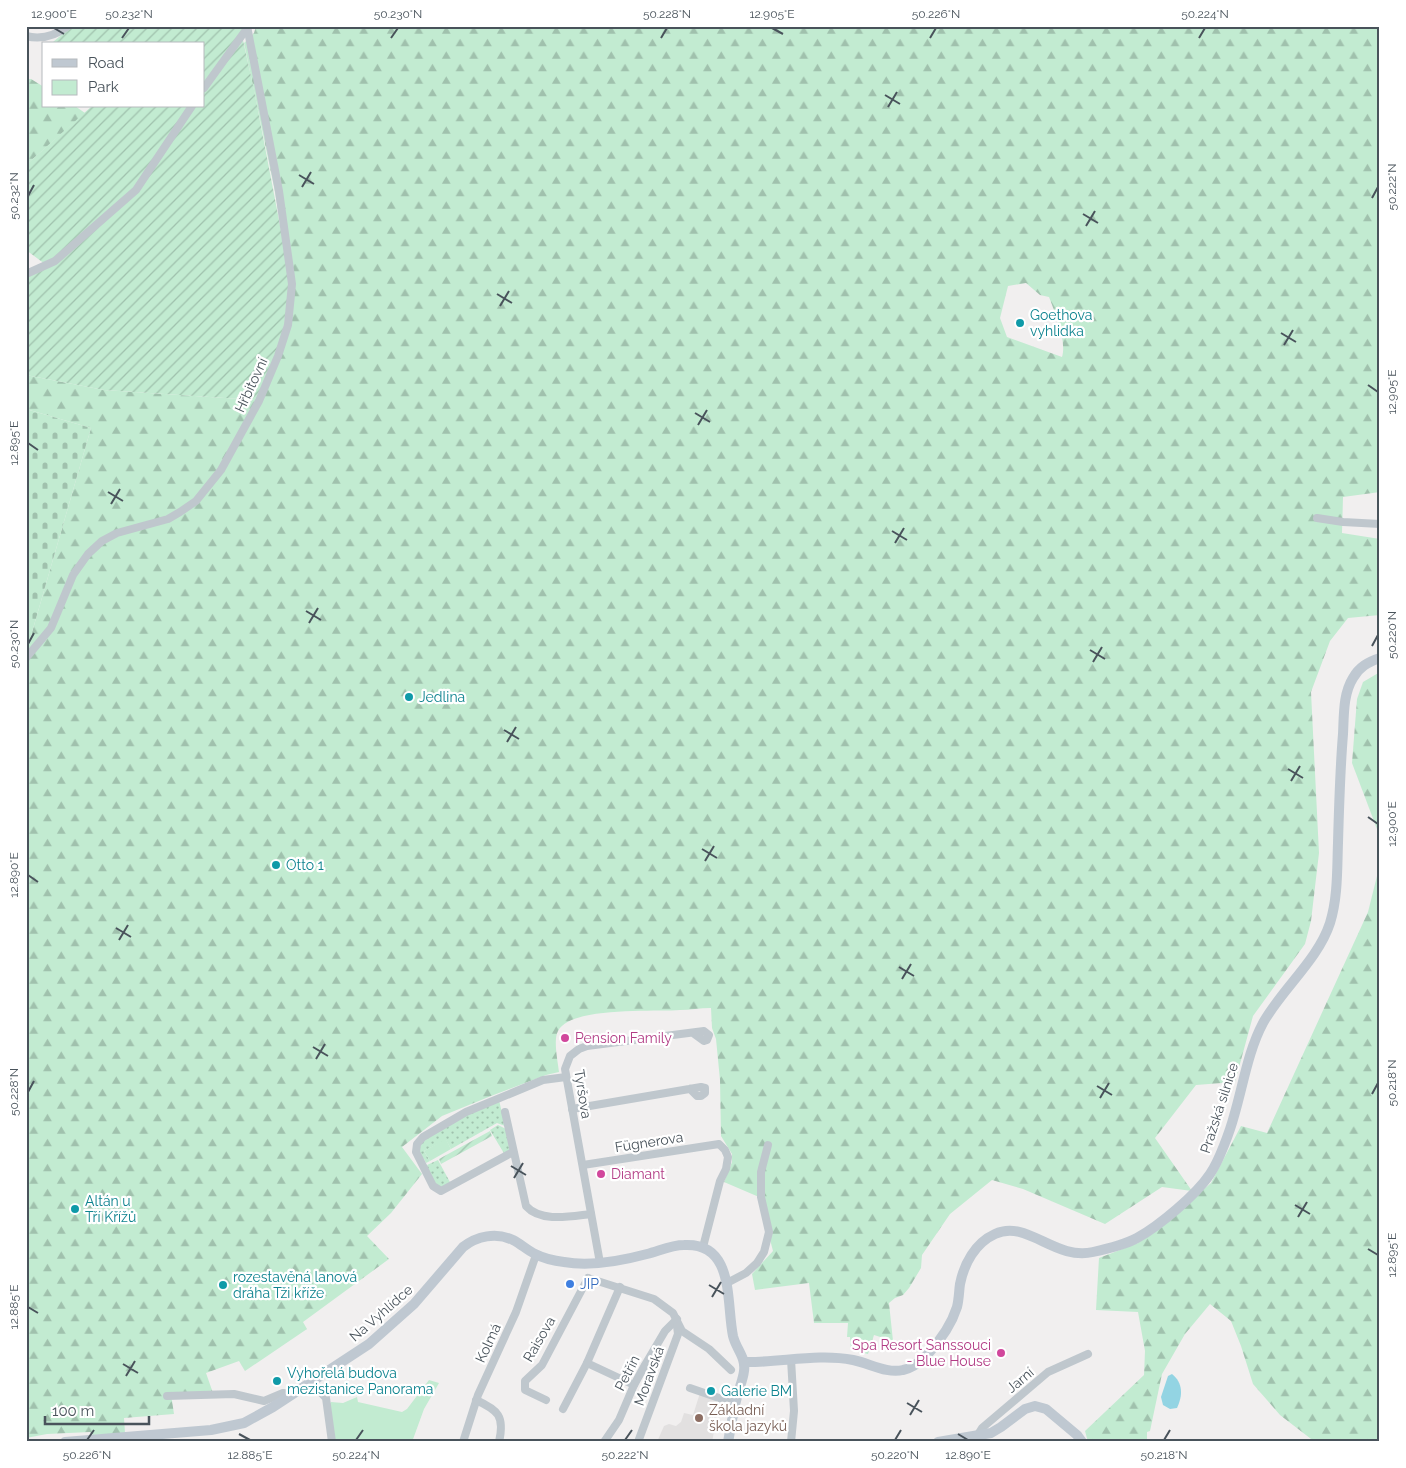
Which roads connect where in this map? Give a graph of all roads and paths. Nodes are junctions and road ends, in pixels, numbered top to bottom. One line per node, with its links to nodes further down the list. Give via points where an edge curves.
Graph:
1 (68, 26): 3 (street, via 42,38)
2 (247, 27): 4 (street); 9 (street, Hřbitovní, via 279,191 292,284 288,326 278,356 259,401 215,478 196,500 180,512 168,519 117,533 88,554 73,575 51,628)
3 (26, 36)
4 (205, 87)
5 (191, 108): 6 (street, via 136,190 55,261)
6 (26, 274)
7 (1317, 518): 8 (street)
8 (1380, 524)
9 (26, 658)
10 (1380, 658): 29 (street, Pražská silnice, via 1366,662 1353,677 1346,694 1337,873 1329,925 1318,948 1276,1002 1262,1026 1233,1121 1212,1172 1198,1190 1134,1240 1092,1252 1064,1251 1018,1232 1004,1230 992,1235 977,1247 965,1264 957,1306 948,1329 922,1360 905,1370 828,1357)
11 (693, 1032): 12 (street, Tyršova, via 587,1046 570,1056 565,1064)
12 (566, 1077): 14 (street, Tyršova); 17 (street, via 543,1080 466,1112 423,1137 416,1148 433,1186 441,1191)
13 (690, 1089): 14 (street)
14 (572, 1109): 18 (street, Tyršova)
15 (505, 1112): 17 (street)
16 (768, 1145): 25 (street, via 761,1172 760,1197 769,1232 764,1252 746,1273)
17 (513, 1152): 19 (street, via 529,1210 549,1217)
18 (583, 1165): 19 (street, Tyršova); 20 (street, Fügnerova, via 719,1144 728,1157)
19 (591, 1214): 22 (street, Tyršova)
20 (703, 1247): 22 (street, Na Vyhlídce, via 684,1244 625,1260); 25 (street, via 720,1261)
21 (536, 1255): 23 (street, Na Vyhlídce); 33 (street, Na Vyhlídce, via 512,1239 494,1235 470,1241 414,1304 369,1344); 39 (street, Kolmá, via 516,1312)
22 (600, 1263): 23 (street, Na Vyhlídce)
23 (584, 1264): 24 (street)
24 (588, 1278): 26 (street); 40 (street, Raisova, via 542,1365 525,1381 525,1390)
25 (727, 1283): 30 (street, via 733,1335)
26 (620, 1288): 27 (street, via 654,1299); 31 (street)
27 (677, 1319): 32 (street, via 682,1331 709,1349); 34 (street, Petřín, via 665,1331); 48 (street, Moravská, via 678,1334)
28 (1088, 1354): 42 (street, Jarní, via 1048,1372 982,1428)
29 (791, 1359): 30 (street, Pražská silnice); 50 (street, via 794,1411)
30 (744, 1362): 38 (street)
31 (587, 1363): 34 (street); 41 (street)
32 (731, 1370)
33 (312, 1383): 36 (street, Na Vyhlídce); 44 (street, via 326,1398)
34 (634, 1385): 47 (street, Petřín, via 619,1420)
35 (690, 1388): 38 (street, via 722,1399)
36 (292, 1394): 37 (street, via 264,1401 234,1394); 43 (street, Na Vyhlídce, via 244,1423 211,1430)
37 (167, 1396)
38 (737, 1398): 49 (street)
39 (476, 1400): 45 (street, Kolmá); 46 (street, via 492,1407 499,1416 503,1426)
40 (546, 1400)
41 (563, 1408)
42 (977, 1436): 51 (street); 52 (street, via 996,1431 1025,1408 1035,1406 1046,1409)
43 (65, 1442)
44 (332, 1442)
45 (463, 1442)
46 (499, 1442)
47 (604, 1442)
48 (638, 1442)
49 (728, 1442)
50 (791, 1442)
51 (938, 1442)
52 (1082, 1442)

